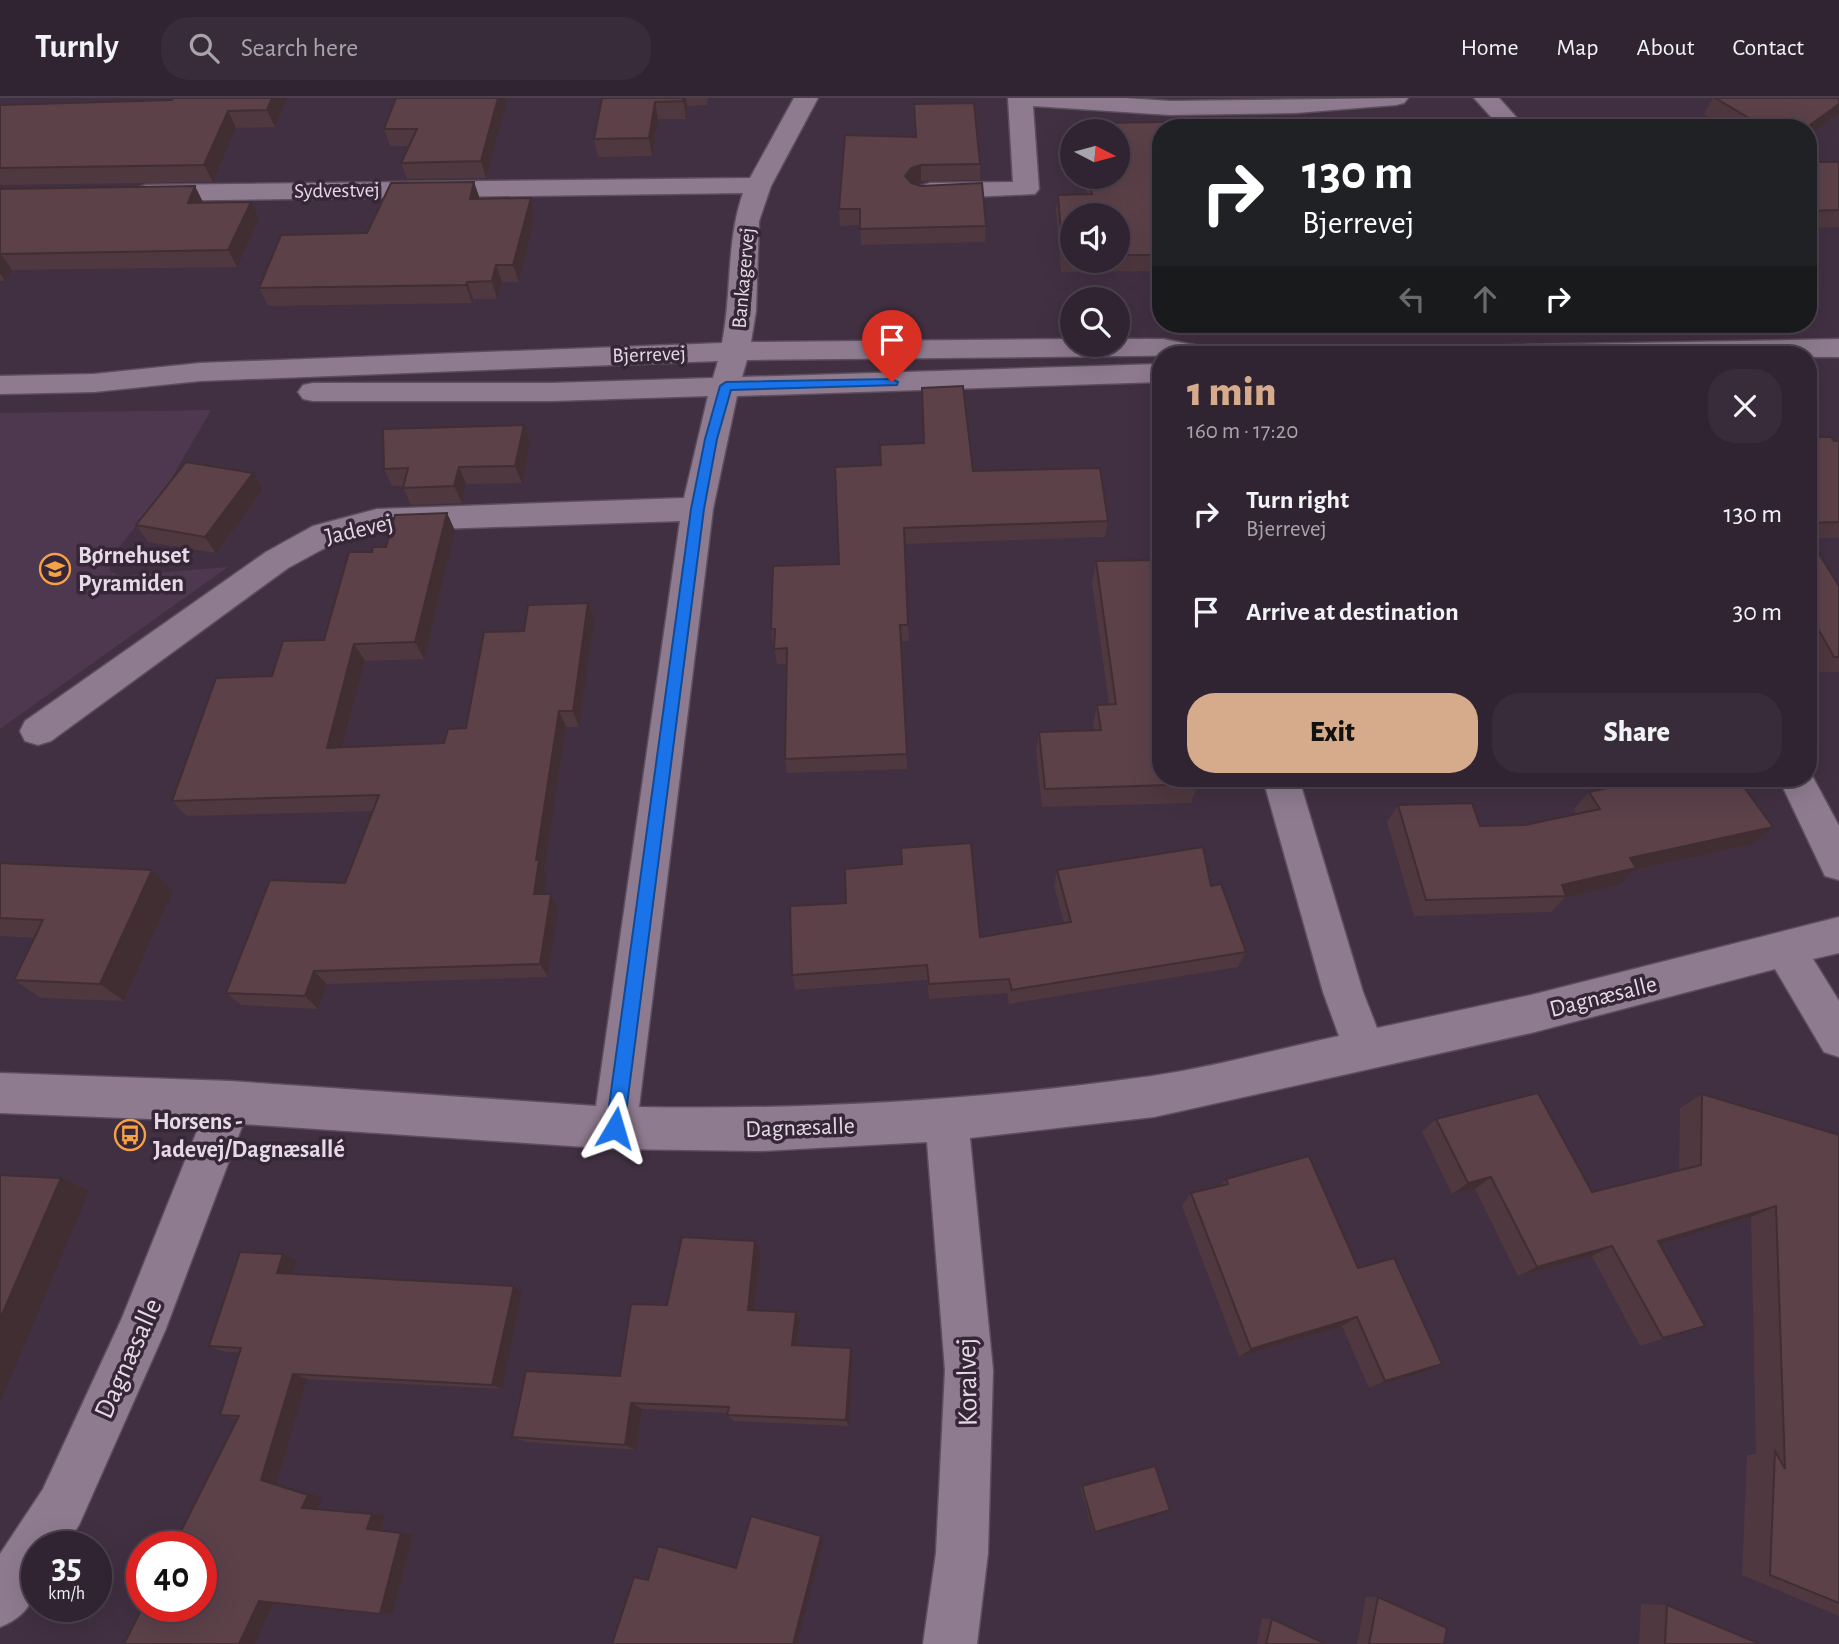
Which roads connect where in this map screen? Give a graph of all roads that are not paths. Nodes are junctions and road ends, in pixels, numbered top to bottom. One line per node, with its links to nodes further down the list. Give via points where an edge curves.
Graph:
1 (806, 98): 7 (street, Bankagervej)
2 (1021, 98): 5 (street); 8 (street, via 1027,189)
3 (1396, 98): 5 (street)
4 (1486, 98): 6 (street)
5 (1300, 117)
6 (1506, 119)
7 (758, 186): 9 (street, Sydvestvej); 13 (street, Bankagervej, via 746,221)
8 (921, 192)
9 (125, 194)
10 (1152, 348): 13 (street, Bjerrevej)
11 (1817, 348): 12 (street)
12 (1839, 348)
13 (736, 351): 15 (street, Bjerrevej, via 200,372); 17 (street, Bankagervej)
14 (1152, 373): 17 (street, Bjerrevej)
15 (94, 383): 16 (street, Bjerrevej); 17 (street, Bjerrevej, via 190,393 552,392)
16 (0, 386)
17 (726, 386): 18 (street)
18 (697, 509): 19 (street, Jadevej, via 377,520 324,534 276,560); 30 (street)
19 (38, 731)
20 (1283, 787): 26 (street, via 1343,992)
21 (1801, 787): 22 (street)
22 (1839, 864)
23 (1839, 935): 24 (street, Dagnæsalle)
24 (1784, 949): 25 (street); 26 (street, Dagnæsalle, via 1531,1014)
25 (1839, 1038)
26 (1365, 1050): 29 (street, Dagnæsalle, via 1154,1096)
27 (0, 1093): 28 (street, Dagnæsalle)
28 (230, 1102): 30 (street, Dagnæsalle); 31 (street, Dagnæsalle, via 141,1331 61,1507)
29 (947, 1120): 30 (street, Dagnæsalle, via 760,1130); 32 (street, Koralvej, via 969,1370 962,1553)
30 (615, 1128)
31 (0, 1601)
32 (950, 1644)

